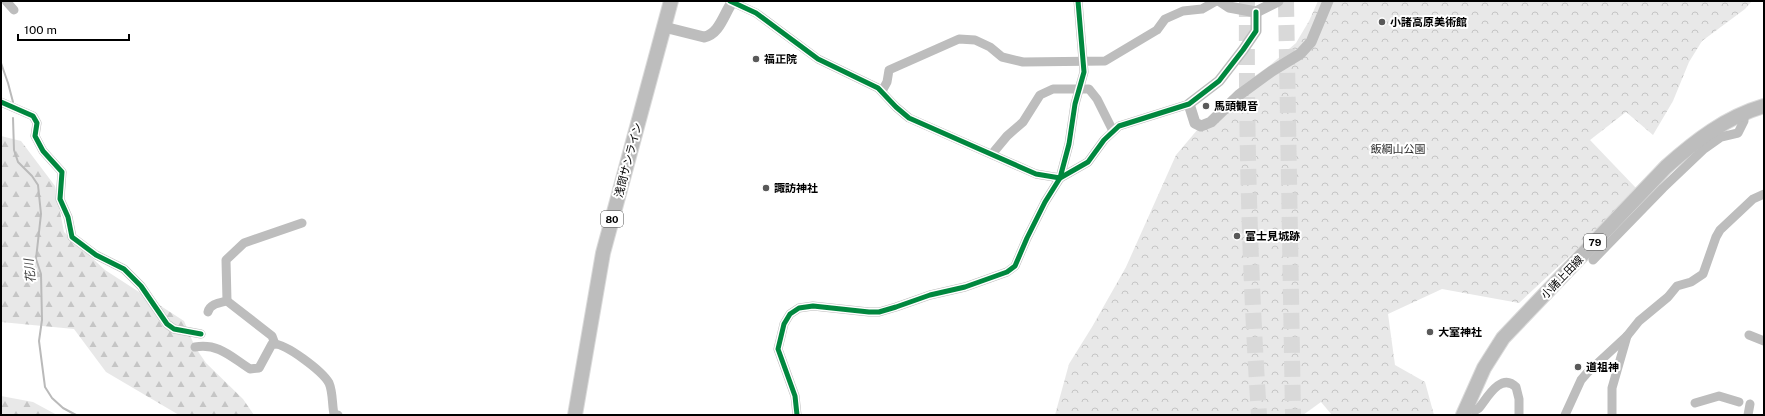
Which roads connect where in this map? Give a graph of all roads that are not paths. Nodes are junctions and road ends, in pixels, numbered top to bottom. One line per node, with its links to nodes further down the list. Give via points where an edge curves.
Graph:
1 (6, 1): 9 (street)
2 (671, 1): 11 (main road, 浅間サンライン / 80)
3 (731, 1): 11 (street, via 715,32 710,36 704,37); 14 (street, via 756,13 818,59)
4 (1078, 1): 12 (street)
5 (1216, 1): 12 (street, via 1202,9 1183,11 1165,19 1157,30 1105,61)
6 (1220, 1): 10 (street, via 1229,7)
7 (1278, 1): 10 (street)
8 (1328, 1): 16 (street, via 1312,42 1300,54 1240,95 1211,122 1201,126 1195,123)
9 (14, 10)
10 (1256, 12): 16 (street, via 1256,31 1243,50 1219,81)
11 (664, 27): 38 (main road, 浅間サンライン / 80, via 603,253)
12 (1083, 60): 13 (street, via 1084,72); 14 (street, via 1023,62 1002,57 975,40 959,39 889,70)
13 (1080, 88): 19 (street, via 1089,89); 20 (street, via 1053,89 1040,95 1023,122); 21 (street)
14 (882, 91): 20 (street, via 909,118)
15 (1, 102): 27 (street, via 33,116 37,123 35,136 43,151 62,172 60,199 68,217 72,237 96,255 124,269 141,286 167,324 174,329)
16 (1189, 104): 19 (street, via 1118,126)
17 (1764, 106): 18 (main road, 小諸上田線 / 79)
18 (1744, 113): 24 (street, via 1744,121 1738,133 1722,137 1704,149); 36 (main road, 小諸上田線 / 79, via 1705,134 1666,167 1511,328 1489,358)
19 (1113, 131): 21 (street, via 1088,162)
20 (992, 154): 21 (street, via 1036,174)
21 (1060, 178): 39 (street, via 1042,208 1015,266 1007,272 879,312 814,306 799,308 790,314 784,324 778,349 795,396)
22 (1764, 194): 29 (street, via 1753,199 1720,230 1703,274 1691,282 1677,286 1639,321)
23 (302, 224): 25 (street, via 244,243 226,260)
24 (1593, 260)
25 (227, 301): 26 (street, via 214,305); 31 (street, via 272,336)
26 (208, 312)
27 (201, 334)
28 (1749, 335): 30 (street)
29 (1627, 336): 41 (street, via 1581,380); 42 (street, via 1612,388)
30 (1764, 340)
31 (275, 344): 32 (street, via 272,344 259,368 250,369 216,347); 37 (street, via 302,358 324,377 329,385 334,414)
32 (195, 347)
33 (1739, 402): 34 (street, via 1719,396)
34 (1695, 403)
35 (1750, 404): 43 (street)
36 (1464, 411): 40 (street, via 1476,410 1494,388 1509,383 1516,387 1518,392)
37 (338, 415)
38 (575, 415)
39 (797, 415)
40 (1519, 415)
41 (1565, 415)
42 (1612, 415)
43 (1748, 415)

